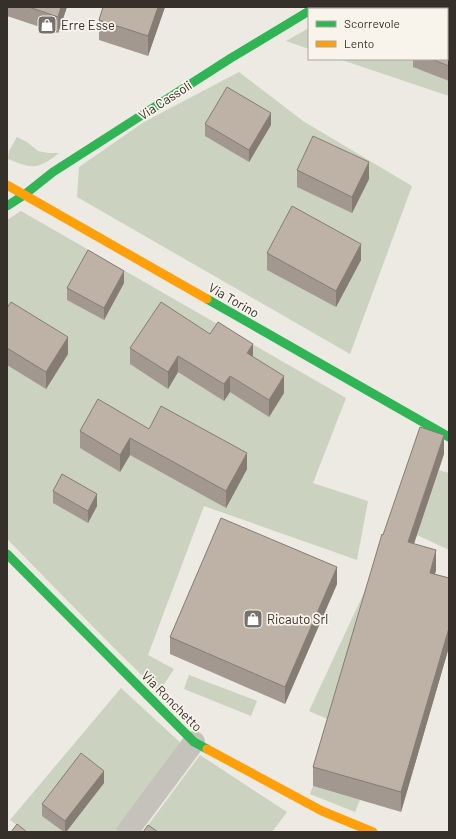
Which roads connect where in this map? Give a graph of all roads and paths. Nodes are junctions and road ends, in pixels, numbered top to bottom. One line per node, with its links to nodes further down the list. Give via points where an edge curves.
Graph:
1 (308, 12): 3 (street, Via Cassoli, via 59,168)
2 (7, 185): 3 (street, Via Torino)
3 (24, 195): 4 (street, Via Cassoli); 5 (street, Via Torino)
4 (7, 206)
5 (449, 437)
6 (7, 554): 7 (street, Via Ronchetto)
7 (194, 742): 8 (street); 9 (street, Via Ronchetto, via 322,811)
8 (127, 832)
9 (373, 832)

